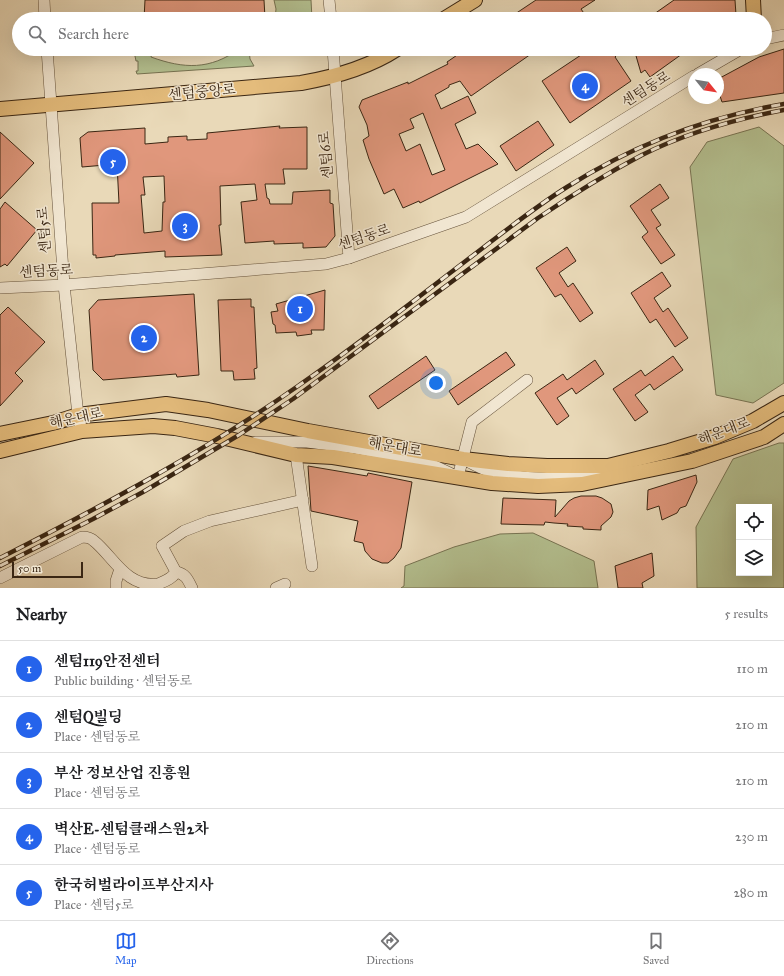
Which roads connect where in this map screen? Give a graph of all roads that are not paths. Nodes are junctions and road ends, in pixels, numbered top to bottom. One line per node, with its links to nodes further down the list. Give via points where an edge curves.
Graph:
1 (44, 0): 5 (street)
2 (329, 0): 6 (street)
3 (475, 0): 7 (main road)
4 (753, 0): 8 (main road)
5 (45, 12)
6 (330, 12)
7 (455, 12)
8 (754, 12)
9 (784, 35): 10 (street)
10 (772, 38)
11 (47, 56): 18 (street, 센텀5로)
12 (333, 56): 16 (street, 센텀6로)
13 (386, 56): 16 (main road, 센텀중앙로, via 366,66)
14 (729, 56): 15 (street)
15 (708, 68)
16 (334, 76): 18 (main road, 센텀중앙로, via 301,83); 20 (street, 센텀6로)
17 (688, 80): 20 (street, 센텀동로, via 466,217)
18 (50, 105): 19 (main road, 센텀중앙로); 21 (street, 센텀5로)
19 (0, 108)
20 (349, 258): 21 (street, 센텀동로, via 326,264)
21 (64, 285): 22 (street, 센텀동로); 25 (street, 센텀5로)
22 (0, 288)
23 (527, 380): 32 (street, via 472,422)
24 (784, 403): 32 (main road, 해운대로, via 753,421 716,437 608,466 547,466)
25 (78, 415): 27 (street, 센텀5로); 28 (main road, 해운대로); 32 (main road, 해운대로, via 166,404)
26 (784, 424): 33 (main road, 해운대로, via 764,437 692,461 582,484 538,486 492,483)
27 (82, 432): 29 (main road, 해운대로, via 153,426); 30 (main road, 해운대로)
28 (2, 434)
29 (242, 442): 31 (main road, 해운대로); 33 (street, via 307,442 355,448 424,461)
30 (0, 451)
31 (296, 455): 33 (main road, 해운대로, via 333,458); 34 (street)
32 (463, 459): 33 (street)
33 (458, 477)
34 (303, 500): 35 (street); 37 (street, via 210,521 184,531 162,546)
35 (312, 566)
36 (119, 572): 37 (street, via 145,586 153,586 171,578); 38 (street, via 94,541 82,537); 39 (street)
37 (176, 572): 40 (street, via 186,576)
38 (0, 578)
39 (116, 588)
40 (192, 588)

